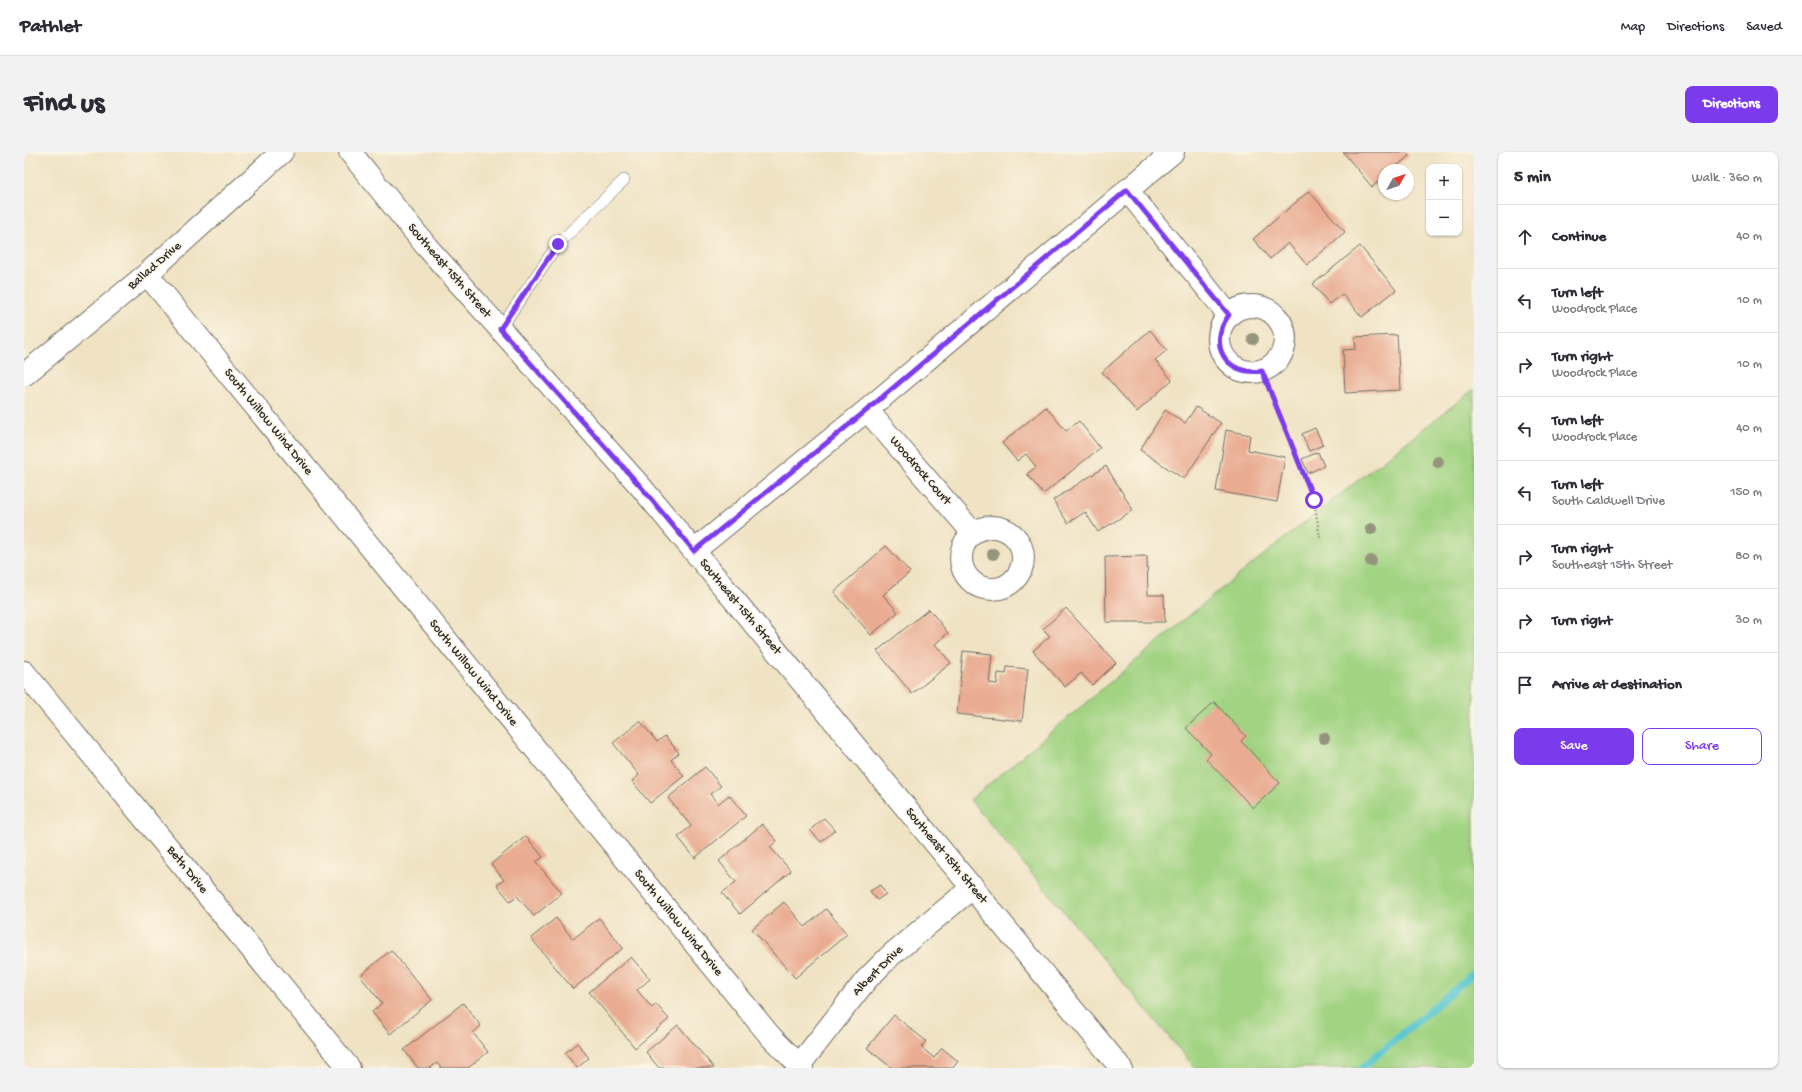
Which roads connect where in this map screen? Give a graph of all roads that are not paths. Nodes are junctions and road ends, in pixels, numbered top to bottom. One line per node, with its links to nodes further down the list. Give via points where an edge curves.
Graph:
1 (282, 152): 6 (street, Ballad Drive)
2 (350, 152): 8 (street, Southeast 15th Street, via 427,247)
3 (1173, 152): 5 (street)
4 (624, 180): 8 (lane, via 558,244)
5 (1127, 190): 7 (street); 10 (street)
6 (147, 274): 9 (street, Ballad Drive); 15 (street, South Willow Wind Drive, via 771,1037)
7 (1229, 315): 7 (street, via 1248,306 1269,311 1277,318 1285,338 1279,358 1271,366 1262,371 1252,372 1238,369 1226,360 1219,342 1223,323)
8 (500, 329): 12 (street, Southeast 15th Street, via 641,487)
9 (24, 375)
10 (867, 410): 11 (street, Woodrock Court); 12 (street)
11 (973, 532)
12 (694, 551): 14 (street, Southeast 15th Street)
13 (24, 672): 16 (street, Beth Drive)
14 (973, 887): 15 (street, Albert Drive, via 891,955 866,980); 17 (street, Southeast 15th Street)
15 (800, 1067)
16 (350, 1068)
17 (1121, 1068)

